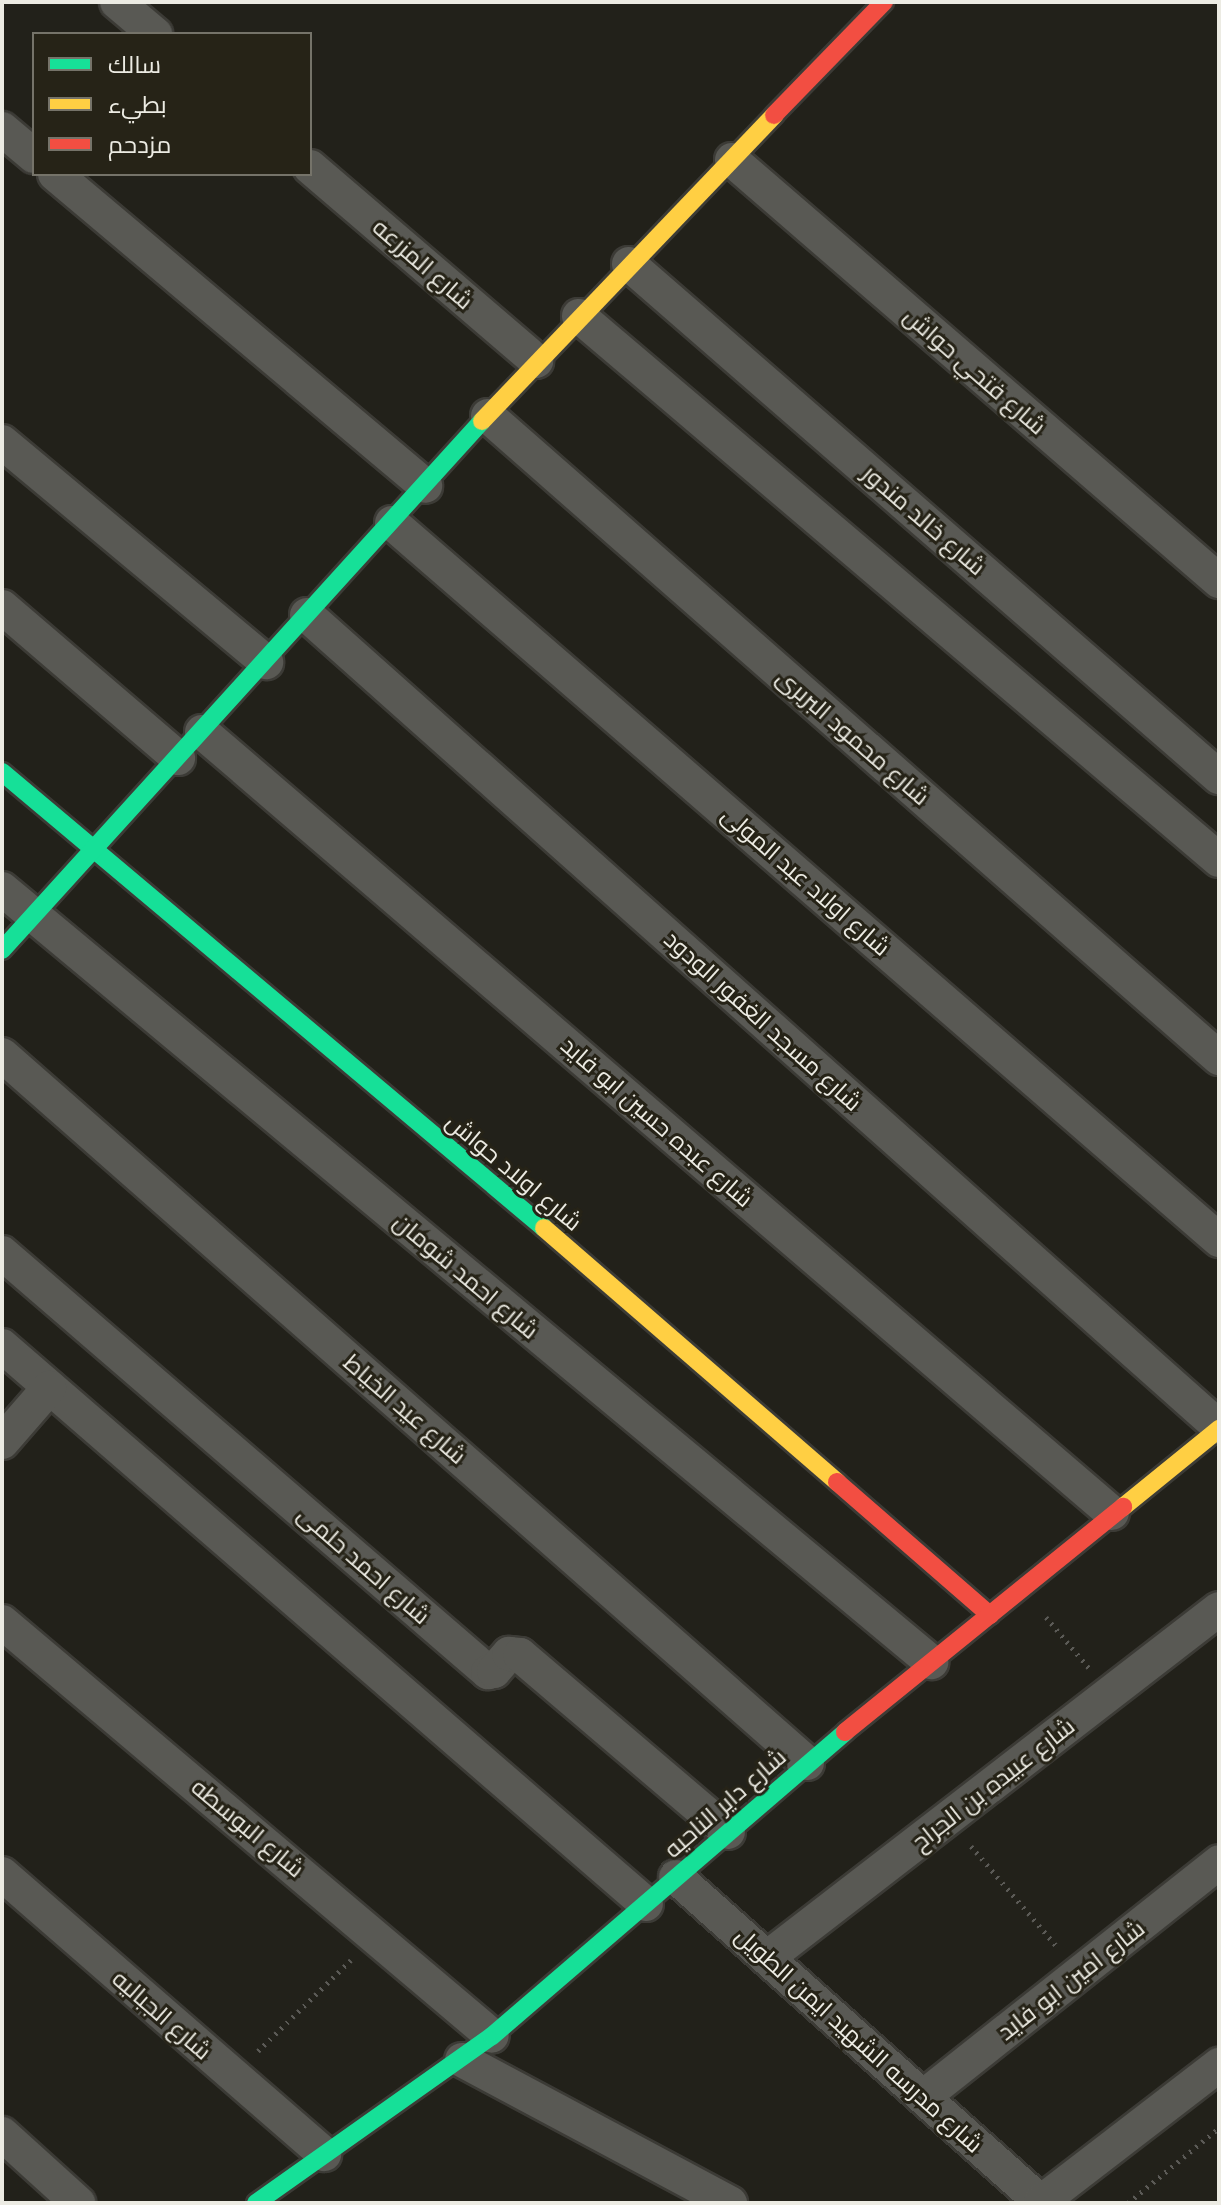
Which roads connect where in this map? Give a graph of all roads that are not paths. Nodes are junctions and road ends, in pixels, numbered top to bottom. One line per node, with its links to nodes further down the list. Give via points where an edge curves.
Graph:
1 (117, 2): 3 (street)
2 (884, 2): 6 (street)
3 (153, 32)
4 (2, 129): 5 (street)
5 (32, 154)
6 (732, 160): 9 (street); 16 (street, شارع فتحي حواش)
7 (312, 169): 11 (street, شارع المزرعه)
8 (57, 176): 14 (street)
9 (629, 264): 10 (street); 23 (street, شارع خالد مندور)
10 (579, 316): 11 (street); 25 (street)
11 (536, 361): 12 (street)
12 (488, 416): 14 (street); 30 (street, شارع محمود البربرى)
13 (2, 442): 19 (street)
14 (425, 486): 15 (street)
15 (392, 523): 18 (street); 31 (street, شارع اولاد عبد المولى)
16 (1219, 581)
17 (2, 607): 21 (street)
18 (307, 615): 19 (street); 35 (street, شارع مسجد الغفور الودود)
19 (266, 662): 20 (street)
20 (202, 732): 21 (street); 37 (street, شارع عبده حسين ابو فايد)
21 (178, 758): 24 (street)
22 (2, 772): 24 (street, شارع اولاد حواش)
23 (1219, 777)
24 (95, 849): 27 (street); 39 (street, شارع اولاد حواش)
25 (1219, 860)
26 (2, 889): 27 (street, شارع احمد شومان)
27 (33, 916): 28 (street); 41 (street, شارع احمد شومان)
28 (2, 950)
29 (2, 1055): 42 (street, شارع عيد الخياط)
30 (1219, 1058)
31 (1219, 1240)
32 (2, 1253): 43 (street, شارع احمد حلمى, via 488,1672 509,1654 520,1655)
33 (2, 1346): 34 (street)
34 (49, 1388): 36 (street); 47 (street)
35 (1219, 1428): 37 (street, شارع داير الناحيه)
36 (2, 1442)
37 (1112, 1513): 39 (street, شارع داير الناحيه)
38 (1219, 1609): 48 (street, شارع عبيده بن الجراح)
39 (990, 1615): 41 (street, شارع داير الناحيه)
40 (2, 1622): 49 (street, شارع البوسطه)
41 (931, 1662): 42 (street, شارع داير الناحيه)
42 (807, 1763): 43 (street, شارع داير الناحيه)
43 (728, 1832): 46 (street, شارع داير الناحيه)
44 (1219, 1862): 52 (street, شارع امين ابو فايد)
45 (2, 1874): 54 (street, شارع الجباليه)
46 (676, 1877): 47 (street, شارع داير الناحيه); 48 (street, شارع مدرسه الشهيد ايمن الطويل)
47 (646, 1904): 49 (street, شارع داير الناحيه)
48 (767, 1958): 52 (street, شارع مدرسه الشهيد ايمن الطويل)
49 (492, 2036): 50 (street, شارع داير الناحيه)
50 (462, 2060): 54 (street, شارع داير الناحيه); 57 (street)
51 (1219, 2065): 58 (street)
52 (923, 2097): 58 (street, شارع مدرسه الشهيد ايمن الطويل)
53 (2, 2134): 55 (street)
54 (324, 2154): 56 (street, شارع داير الناحيه)
55 (78, 2203)
56 (256, 2203)
57 (730, 2203)
58 (1042, 2203)

